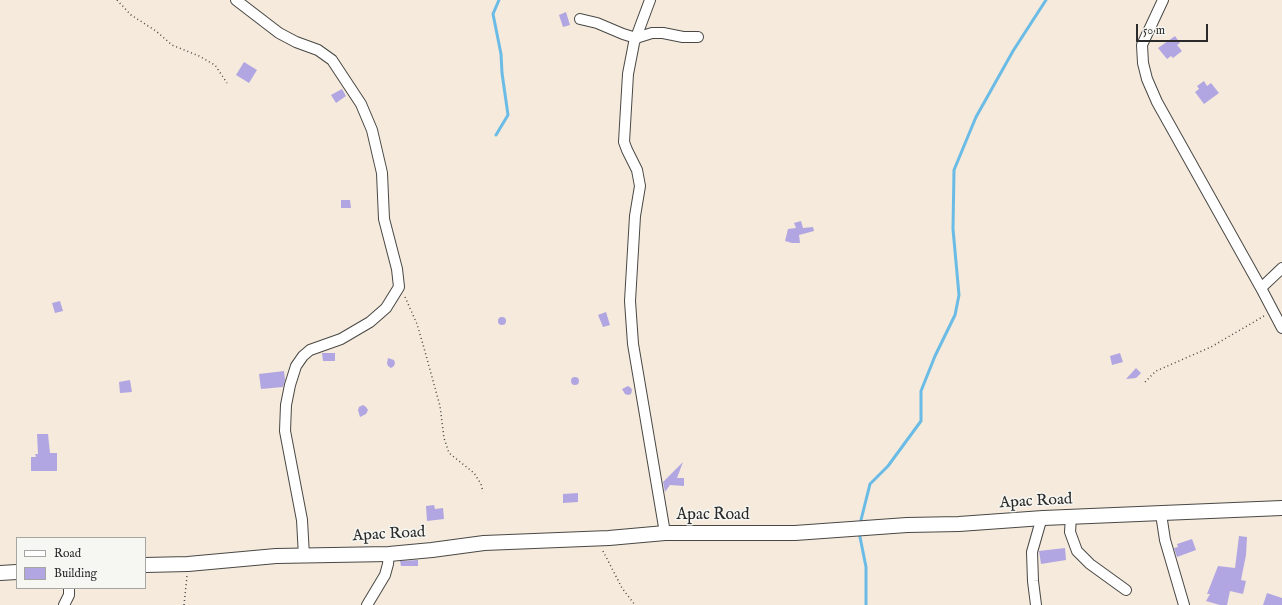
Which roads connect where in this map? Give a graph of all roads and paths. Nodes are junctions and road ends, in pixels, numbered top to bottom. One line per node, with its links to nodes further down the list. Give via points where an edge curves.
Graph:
1 (117, 0): 8 (path, via 131,15 172,45 214,65)
2 (236, 0): 10 (street, via 279,33 318,50 332,60 361,104 372,130 382,173 384,219)
3 (650, 0): 7 (street)
4 (1163, 0): 11 (street, via 1142,45 1147,79 1157,102)
5 (580, 19): 7 (street)
6 (698, 37): 7 (street, via 652,33)
7 (636, 38): 20 (street, via 628,74 624,134 624,142 637,170 640,186 635,216 630,300 633,344)
8 (227, 83)
9 (1282, 268): 11 (street)
10 (399, 287): 15 (path, via 410,307 424,348 440,406 444,438 449,453 474,473); 23 (street, via 386,308 370,322 341,339 310,350 296,366 286,405 285,431 302,520)
11 (1261, 288): 12 (street)
12 (1272, 311): 13 (street); 14 (path, via 1211,347 1156,371)
13 (1282, 328)
14 (1145, 382)
15 (483, 492)
16 (1282, 508): 17 (main road, Apac Road)
17 (1161, 514): 18 (main road, Apac Road); 35 (street, via 1165,540)
18 (1071, 517): 19 (main road, Apac Road); 29 (street, via 1070,532 1077,551 1090,564)
19 (1043, 518): 20 (main road, Apac Road, via 795,532); 34 (street, via 1032,552)
20 (665, 533): 21 (main road, Apac Road)
21 (609, 538): 22 (main road, Apac Road, via 484,543); 33 (path, via 603,551 622,588)
22 (389, 554): 23 (main road, Apac Road); 32 (street, via 385,575)
23 (304, 556): 24 (main road, Apac Road)
24 (188, 564): 25 (main road, Apac Road); 31 (path)
25 (146, 565)
26 (16, 572): 27 (main road)
27 (0, 573)
28 (69, 589): 30 (street)
29 (1126, 590)
30 (64, 605)
31 (184, 605)
32 (367, 605)
33 (635, 605)
34 (1036, 605)
35 (1184, 605)

